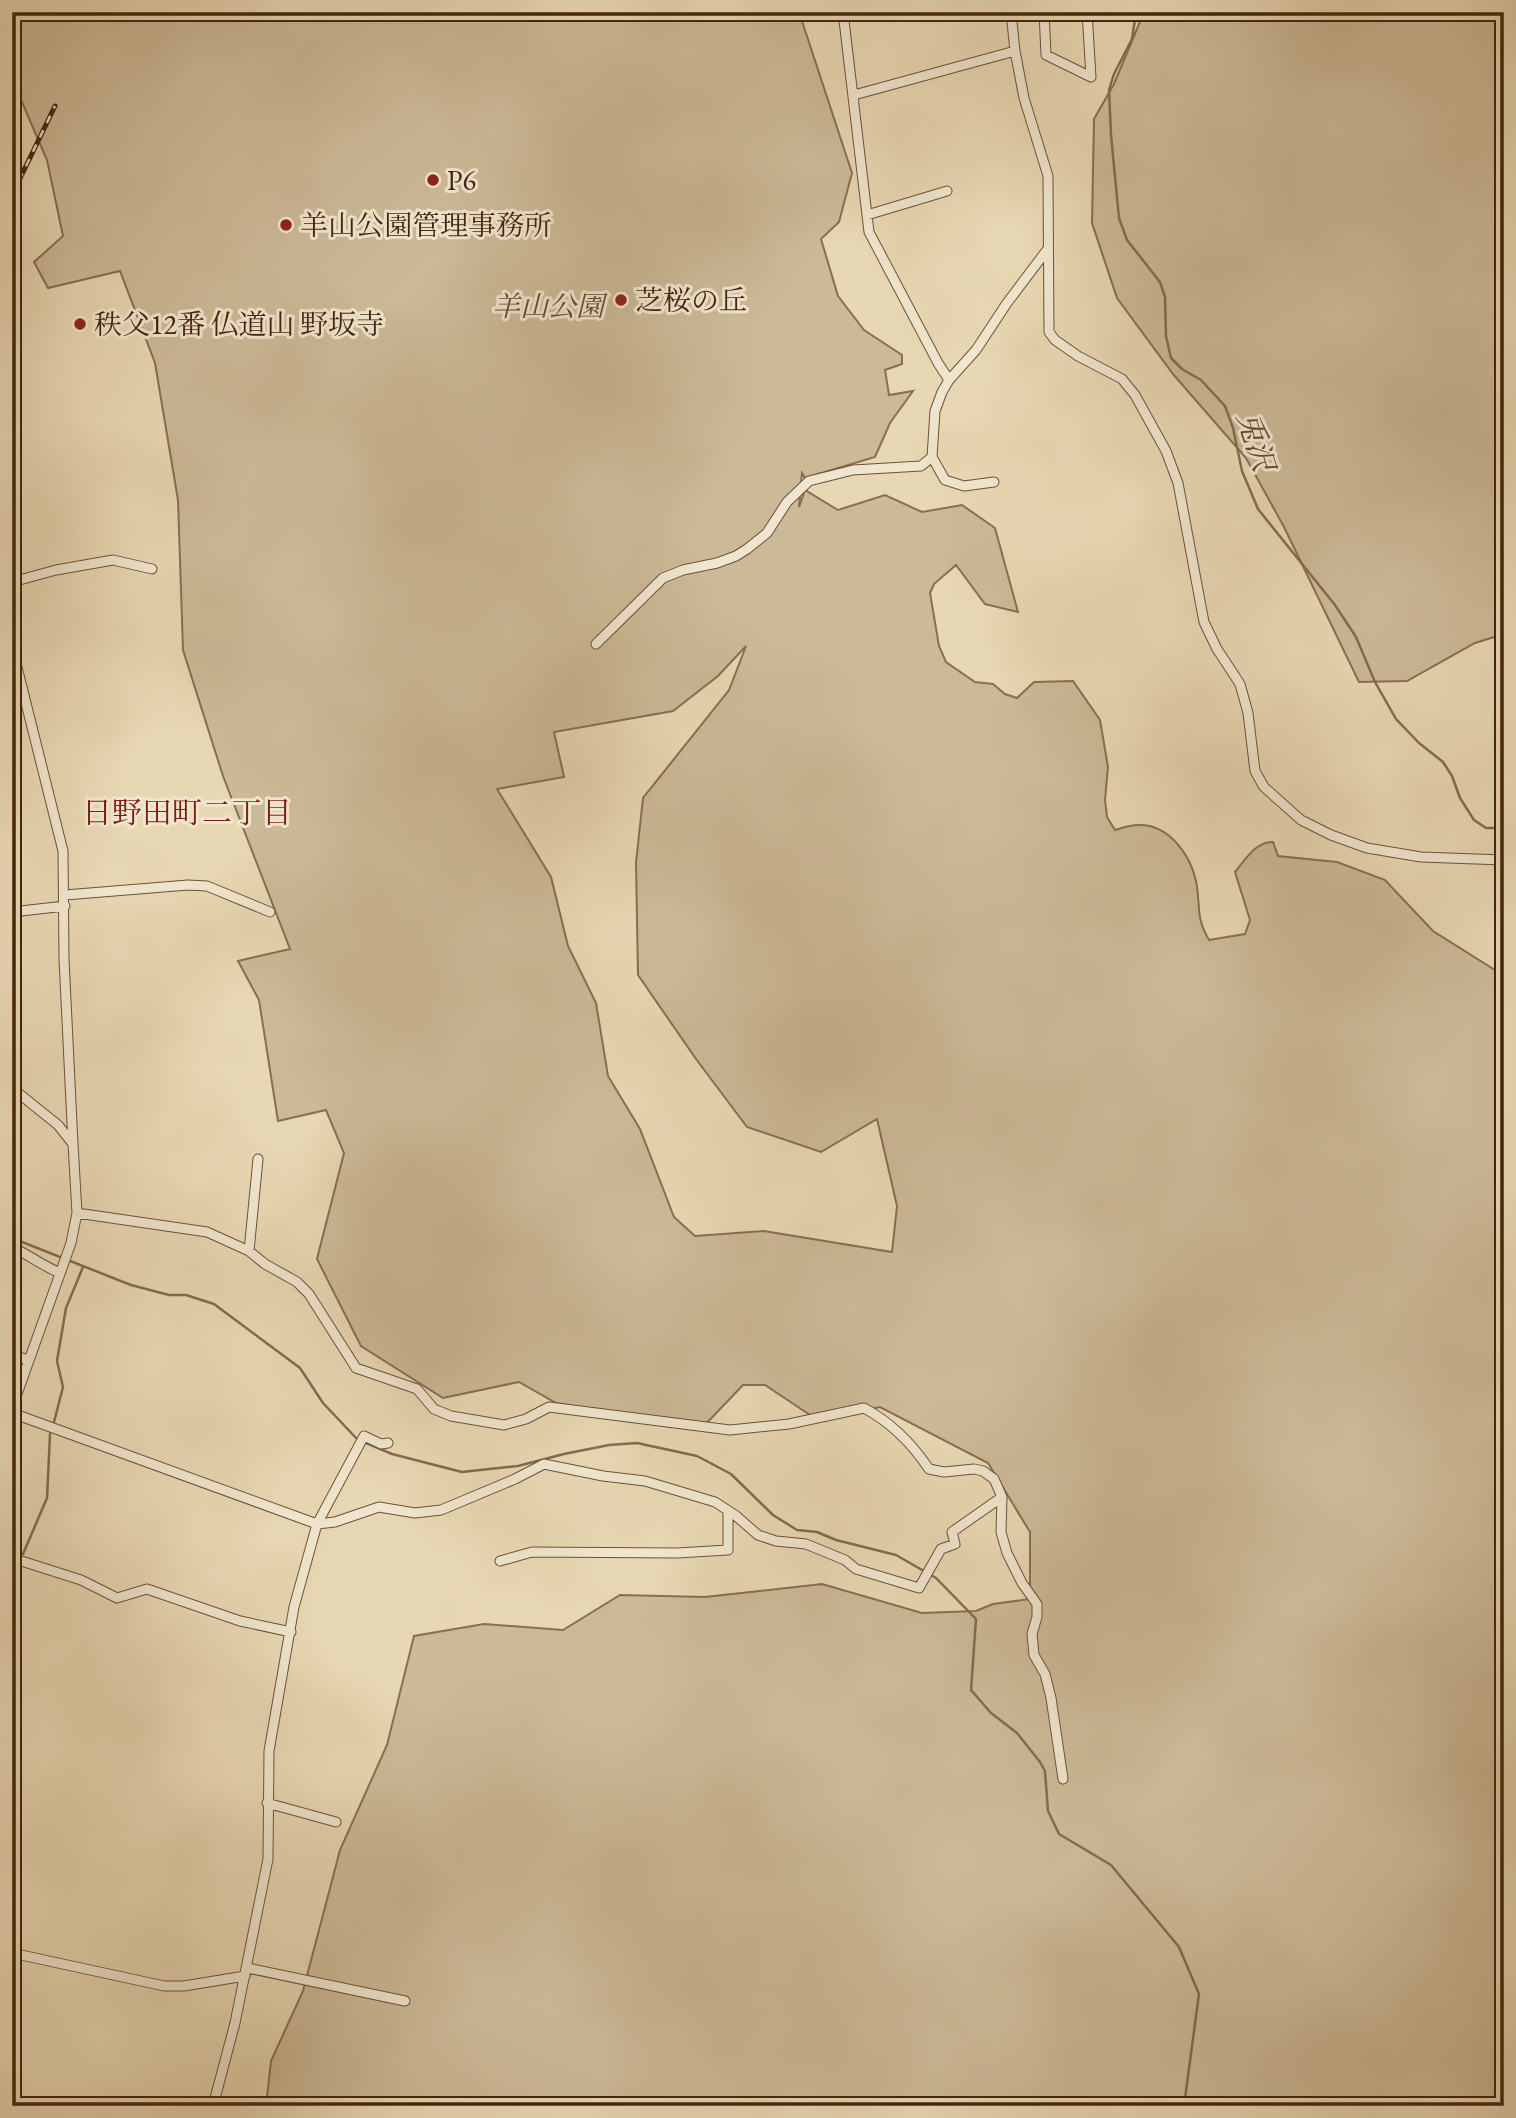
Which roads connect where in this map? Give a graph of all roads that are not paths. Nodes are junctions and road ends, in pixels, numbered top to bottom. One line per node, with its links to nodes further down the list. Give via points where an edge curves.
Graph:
1 (843, 12): 6 (street)
2 (1011, 12): 5 (street)
3 (1044, 12): 4 (street, via 1046,55 1091,77)
4 (1087, 12)
5 (1015, 51): 6 (street); 9 (street, via 1048,176)
6 (854, 95): 8 (street)
7 (947, 191): 8 (street)
8 (867, 215): 10 (street, via 869,232)
9 (1048, 249): 10 (street); 18 (street, via 1049,332 1078,356 1122,379 1166,451 1178,482 1204,622 1240,684 1255,771 1264,787 1301,820 1367,848 1421,857)
10 (949, 380): 11 (street, via 935,411)
11 (932, 457): 12 (street, via 945,480 964,486); 15 (street, via 921,466 853,470 809,481 787,502 767,533 747,549 663,578)
12 (994, 482)
13 (152, 569): 14 (street, via 113,560)
14 (12, 582)
15 (596, 644)
16 (12, 646): 17 (street)
17 (14, 662): 19 (street, via 63,851)
18 (1504, 860)
19 (65, 895): 20 (street); 22 (street, via 207,886)
20 (65, 906): 21 (street); 24 (street)
21 (12, 912)
22 (270, 912)
23 (12, 1088): 24 (street, via 58,1125)
24 (73, 1144): 26 (street)
25 (258, 1158): 28 (street)
26 (77, 1213): 28 (street, via 207,1232); 29 (street)
27 (12, 1247): 29 (street)
28 (249, 1251): 35 (street, via 309,1294 356,1368 417,1389 434,1409 451,1416 503,1425 549,1407 730,1430 789,1424 864,1408 918,1453 929,1469 983,1471 994,1479)
29 (60, 1273): 31 (street)
30 (12, 1355): 31 (street)
31 (29, 1360): 32 (street)
32 (12, 1408)
33 (12, 1413): 37 (street)
34 (388, 1443): 37 (street, via 364,1436)
35 (1002, 1497): 36 (street, via 952,1532 955,1544 942,1549 919,1588 856,1569 806,1544 758,1535); 41 (street, via 1006,1553 1037,1604 1034,1655 1048,1686)
36 (728, 1512): 37 (street, via 715,1502 645,1481 544,1464 441,1510 415,1513 379,1507); 39 (street, via 728,1550 532,1552)
37 (317, 1524): 40 (street)
38 (12, 1558): 40 (street, via 81,1580 117,1598 147,1589 240,1621)
39 (499, 1561)
40 (290, 1632): 42 (street, via 269,1751)
41 (1063, 1779)
42 (267, 1803): 43 (street); 45 (street, via 268,1859)
43 (336, 1822)
44 (12, 1954): 45 (street, via 164,1986)
45 (246, 1972): 46 (street); 47 (street)
46 (405, 2001)
47 (213, 2106)

